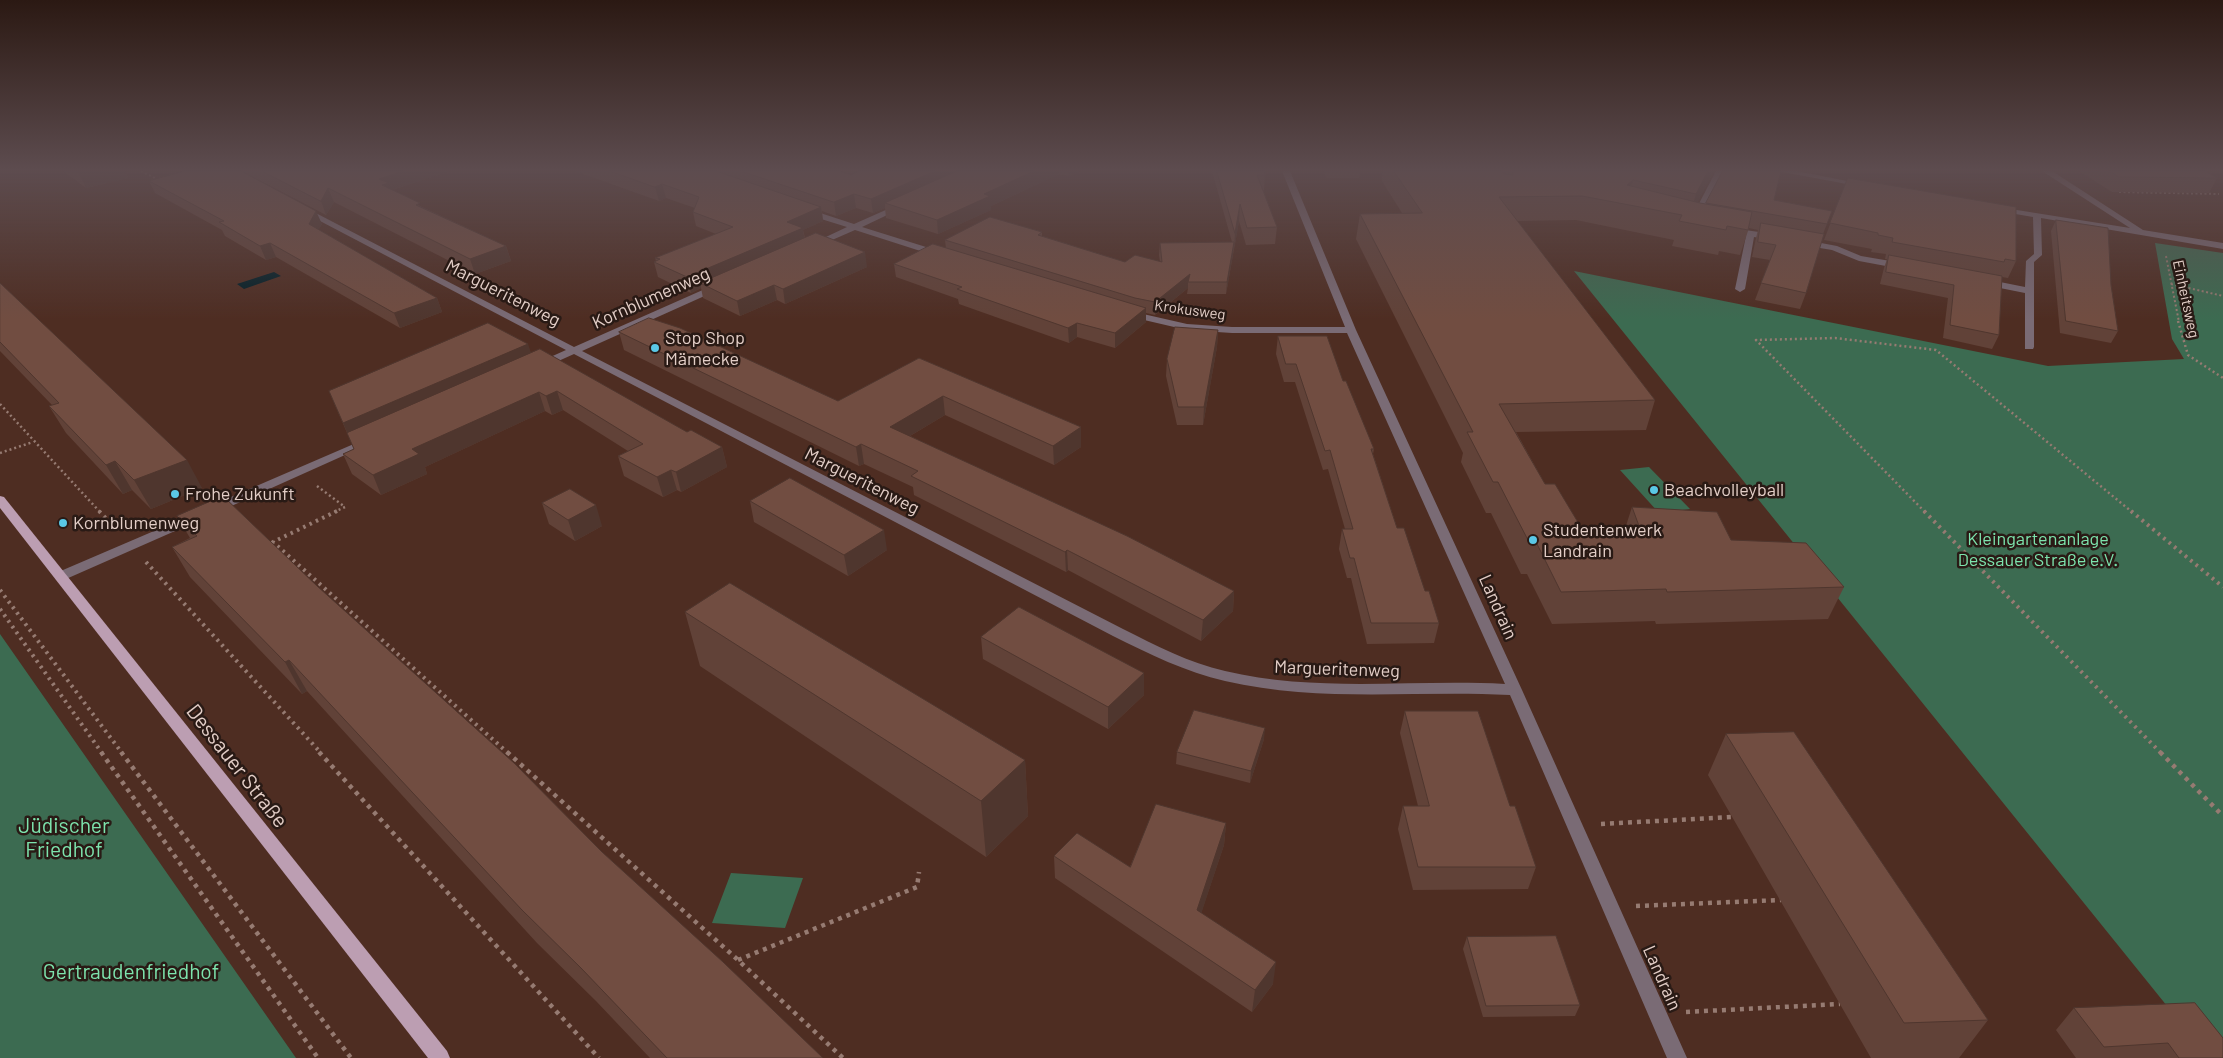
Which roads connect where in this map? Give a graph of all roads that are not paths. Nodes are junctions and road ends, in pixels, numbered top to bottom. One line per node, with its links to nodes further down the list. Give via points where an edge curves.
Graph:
1 (324, 220): 25 (street, Margueritenweg)
2 (834, 220): 8 (street)
3 (868, 220): 8 (street)
4 (1306, 220): 23 (street, Landrain)
5 (2037, 220): 21 (street, via 2038,255 2030,261)
6 (2069, 220): 10 (street)
7 (2123, 220): 10 (street)
8 (853, 227): 15 (street); 16 (street)
9 (1722, 229): 11 (street)
10 (2143, 233): 14 (street)
11 (1750, 234): 12 (street); 20 (street)
12 (1786, 239)
13 (1796, 241): 17 (street)
14 (2223, 246)
15 (800, 251)
16 (946, 256)
17 (1916, 269)
18 (1972, 280): 21 (street)
19 (728, 282): 25 (street, Kornblumenweg)
20 (1740, 289)
21 (2029, 291): 24 (street)
22 (1122, 311): 23 (street, Krokusweg, via 1196,327 1232,330)
23 (1351, 330): 30 (street, Landrain)
24 (2029, 346)
25 (575, 350): 26 (street, Kornblumenweg); 30 (street, Margueritenweg, via 1148,648 1191,667 1261,684 1303,688 1472,687)
26 (530, 370)
27 (378, 437): 29 (street)
28 (0, 500): 29 (main road, Dessauer Straße)
29 (61, 576): 31 (main road, Dessauer Straße)
30 (1515, 690): 32 (street, Landrain)
31 (440, 1058)
32 (1677, 1058)

